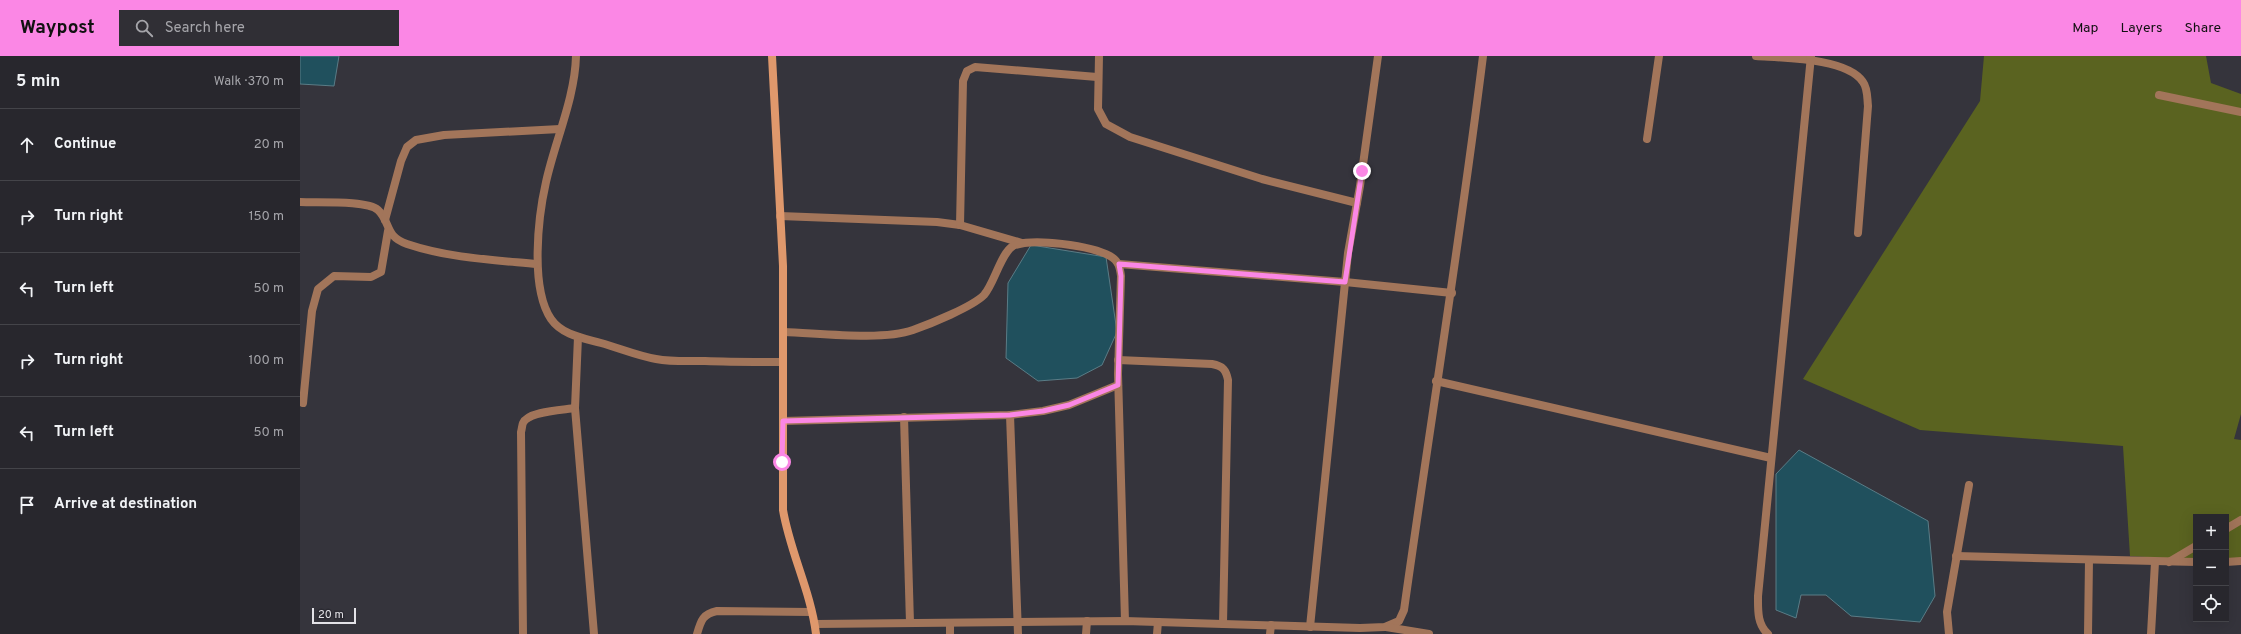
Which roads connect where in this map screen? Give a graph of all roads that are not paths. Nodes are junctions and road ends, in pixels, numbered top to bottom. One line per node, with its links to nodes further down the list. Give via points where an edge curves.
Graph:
1 (576, 56): 12 (street, via 576,71)
2 (772, 56): 16 (street)
3 (1099, 56): 9 (street)
4 (1378, 56): 15 (street)
5 (1483, 56): 25 (street)
6 (1659, 56): 13 (street)
7 (1756, 56): 8 (street)
8 (1811, 58): 20 (street, via 1846,68 1856,74 1867,92); 37 (street)
9 (1098, 78): 15 (street, via 1098,109 1106,124 1130,137 1262,179); 18 (street, via 976,67 967,71 963,81)
10 (2158, 95): 11 (street)
11 (2241, 112)
12 (560, 129): 17 (street, via 444,135 416,140 407,148 401,162); 22 (street, via 542,202)
13 (1646, 139)
14 (300, 202): 17 (street, via 367,205 380,211)
15 (1357, 203): 24 (street)
16 (780, 216): 18 (street, via 907,220); 26 (street)
17 (385, 220): 19 (street)
18 (960, 225): 21 (street)
19 (388, 231): 22 (street, via 405,243 424,248 476,258); 32 (street, via 381,272 370,277 334,276 318,289 312,311)
20 (1858, 234)
21 (1022, 243): 23 (street, via 1036,241 1091,249 1111,257); 26 (street, via 1011,248 984,295 975,302 912,330 877,335)
22 (537, 264): 27 (street, via 545,307 551,320 564,331)
23 (1119, 264): 24 (street); 28 (street, via 1121,276)
24 (1345, 282): 25 (street); 59 (street)
25 (1452, 293): 30 (street)
26 (784, 332): 29 (street)
27 (578, 337): 29 (street, via 657,359); 33 (street)
28 (1118, 360): 31 (street); 57 (street, via 1212,364 1221,366 1226,372 1228,380)
29 (784, 362): 36 (street)
30 (1436, 381): 37 (street); 60 (street, via 1404,610 1399,621)
31 (1118, 385): 34 (street, via 1069,405); 51 (street)
32 (303, 402)
33 (574, 408): 63 (street, via 529,416 523,422); 64 (street)
34 (1010, 415): 35 (street); 52 (street)
35 (904, 418): 36 (street); 54 (street)
36 (783, 421): 49 (street, via 783,510 787,534)
37 (1772, 458): 62 (street, via 1758,596 1758,616)
38 (1969, 485): 42 (street)
39 (2241, 520): 40 (street)
40 (2229, 527)
41 (2193, 548): 45 (street)
42 (1956, 556): 43 (street); 73 (street, via 1947,612)
43 (2089, 560): 44 (street); 74 (street)
44 (2155, 562): 45 (street); 75 (street)
45 (2168, 562): 46 (street)
46 (2193, 562)
47 (2229, 562): 48 (street)
48 (2241, 562)
49 (811, 612): 56 (street); 65 (street, via 717,611 701,619)
50 (1087, 621): 51 (street); 52 (street); 69 (street)
51 (1125, 621): 53 (street)
52 (1018, 622): 55 (street); 68 (street)
53 (1158, 622): 57 (street); 70 (street)
54 (910, 623): 55 (street); 56 (street)
55 (950, 623): 67 (street)
56 (815, 624): 66 (street)
57 (1223, 624): 58 (street)
58 (1271, 625): 59 (street); 71 (street)
59 (1310, 627): 61 (street)
60 (1385, 627): 61 (street); 72 (street)
61 (1360, 631)
62 (1765, 633)
63 (523, 634)
64 (594, 634)
65 (697, 634)
66 (816, 634)
67 (950, 634)
68 (1018, 634)
69 (1086, 634)
70 (1157, 634)
71 (1270, 634)
72 (1429, 634)
73 (1949, 634)
74 (2088, 634)
75 (2151, 634)

